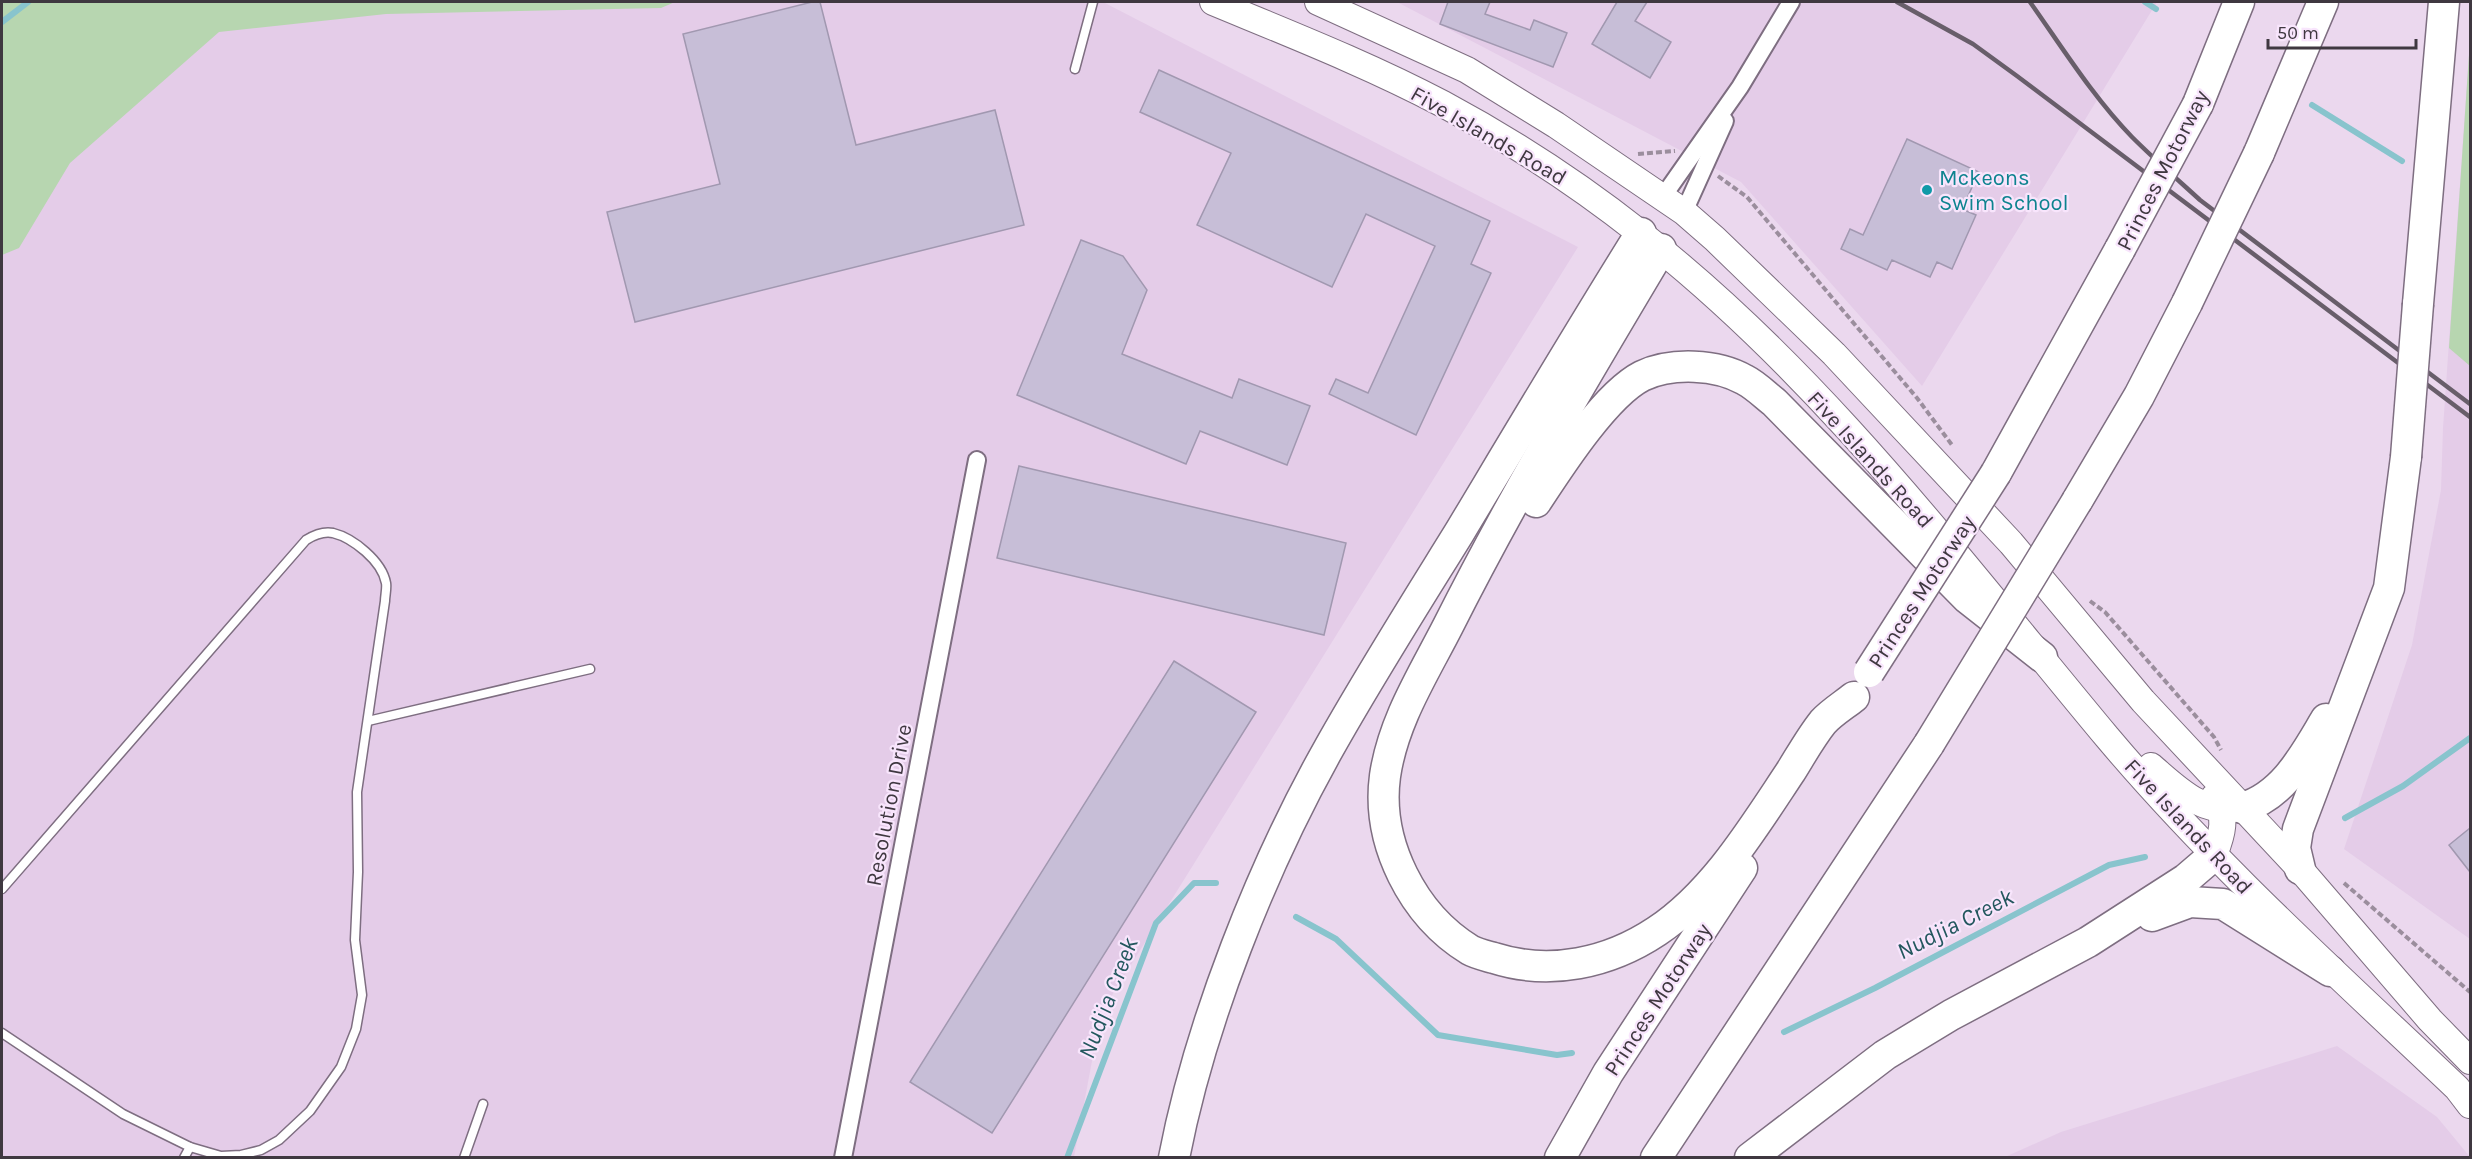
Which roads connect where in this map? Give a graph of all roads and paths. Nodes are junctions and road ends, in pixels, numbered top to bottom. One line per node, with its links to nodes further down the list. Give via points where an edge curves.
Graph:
1 (1093, 2): 8 (lane)
2 (1213, 2): 12 (main road, Five Islands Road, via 1341,55 1442,103 1529,153)
3 (1318, 2): 10 (main road, Five Islands Road, via 1467,70)
4 (1791, 2): 9 (street)
5 (2239, 2): 18 (highway, Princes Motorway, bridge, via 2198,104 2121,249 1996,473)
6 (2323, 2): 39 (highway, bridge, via 2259,153 2139,396 1929,744)
7 (2444, 2): 15 (highway, bridge, via 2406,457 2389,588)
8 (1075, 69)
9 (1740, 87): 10 (street); 11 (street)
10 (1662, 198): 11 (main road, Five Islands Road); 12 (main road)
11 (1684, 212): 12 (main road); 21 (main road, Five Islands Road, via 1841,362 2011,543)
12 (1651, 241): 14 (highway); 16 (main road, Five Islands Road, via 1722,300 1831,412); 37 (highway, via 1405,621 1311,784 1224,982)
13 (977, 460): 36 (street, Resolution Drive)
14 (1464, 594): 16 (highway, via 1495,564 1558,467 1615,397 1642,376 1695,367 1721,370 1745,380 1774,402 1967,598); 18 (highway, via 1410,696 1392,740 1384,779 1385,810 1393,854 1407,884 1434,921 1472,951 1511,964 1554,968 1600,959 1656,931 1692,902 1730,860 1824,720)
15 (2365, 655): 21 (highway, via 2294,770 2264,799); 23 (highway, via 2298,829 2295,848)
16 (2042, 657): 19 (main road, Five Islands Road)
17 (590, 669): 20 (lane)
18 (1861, 685): 38 (highway, Princes Motorway, via 1608,1073)
19 (2081, 705): 21 (main road, via 2185,796 2204,806); 22 (main road, Five Islands Road)
20 (368, 721): 25 (lane, via 386,582 379,566 359,547 332,533 316,534 306,540); 33 (lane, via 357,792 355,940 363,994 356,1029 341,1067 310,1111 279,1140 261,1150 221,1156)
21 (2232, 809): 22 (main road); 23 (main road, Five Islands Road)
22 (2214, 855): 26 (highway, via 2186,879); 27 (main road, Five Islands Road)
23 (2300, 869): 30 (main road, Five Islands Road)
24 (2336, 875): 28 (path)
25 (2, 889)
26 (2088, 942): 27 (highway, via 2181,905 2216,902 2241,913); 40 (highway, via 1885,1055)
27 (2330, 971): 32 (main road, Five Islands Road, via 2457,1088)
28 (2470, 992)
29 (2, 1033): 33 (lane, via 123,1114)
30 (2470, 1061)
31 (483, 1104): 35 (lane)
32 (2470, 1105)
33 (190, 1147): 34 (lane)
34 (184, 1158)
35 (464, 1158)
36 (843, 1158)
37 (1174, 1158)
38 (1560, 1158)
39 (1656, 1158)
40 (1750, 1158)

